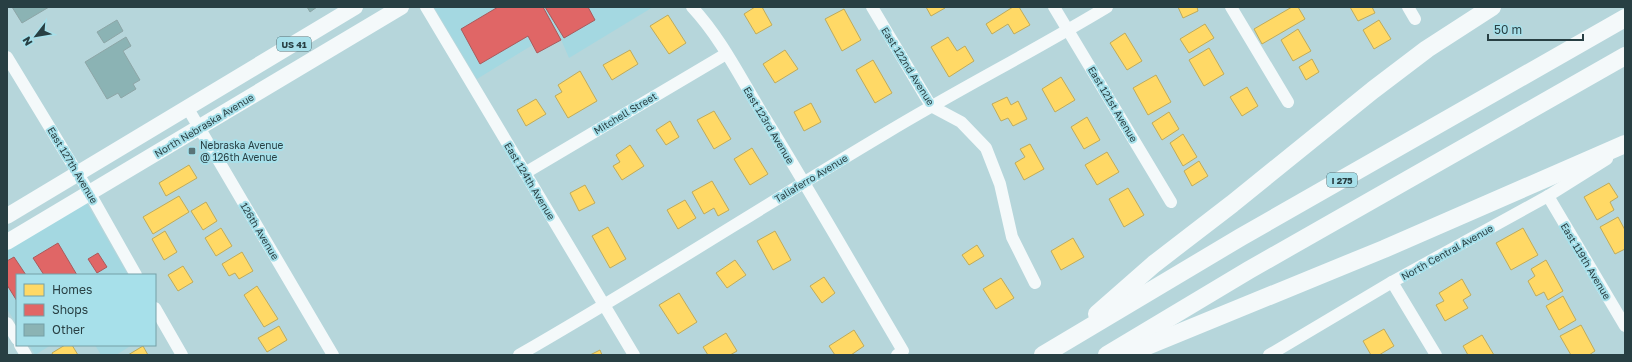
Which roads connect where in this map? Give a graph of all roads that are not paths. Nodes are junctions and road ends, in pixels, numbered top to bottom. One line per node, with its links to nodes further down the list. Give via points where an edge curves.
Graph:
1 (356, 7): 19 (main road, US 41)
2 (401, 7): 20 (main road, North Nebraska Avenue / US 41)
3 (426, 7): 24 (street, East 124th Avenue)
4 (692, 7): 14 (street, East 123rd Avenue)
5 (872, 7): 18 (street, East 122nd Avenue)
6 (1054, 7): 13 (street, East 121st Avenue)
7 (1107, 7): 13 (street, Taliaferro Avenue)
8 (1231, 7): 17 (street)
9 (1408, 7): 12 (street)
10 (1492, 7): 39 (highway, via 1427,49 1373,90 1154,264)
11 (1625, 18): 39 (highway, I 275, via 1241,237)
12 (1415, 19)
13 (1068, 30): 18 (street, Taliaferro Avenue); 28 (street, East 121st Avenue)
14 (726, 54): 24 (street, Mitchell Street); 25 (street, East 123rd Avenue)
15 (1625, 56): 48 (highway, via 1249,270)
16 (7, 57): 23 (street, East 127th Avenue)
17 (1288, 102)
18 (931, 106): 25 (street, Taliaferro Avenue); 33 (street, East 122nd Avenue, via 961,122 986,148 1000,184 1012,237)
19 (187, 107): 20 (street, 126th Avenue); 23 (main road, US 41)
20 (199, 128): 26 (main road, North Nebraska Avenue / US 41); 44 (street, 126th Avenue)
21 (1625, 144): 49 (highway, via 1384,249)
22 (1625, 147): 27 (street, North Central Avenue)
23 (77, 173): 26 (street, East 127th Avenue); 29 (main road, US 41)
24 (525, 173): 34 (street, East 124th Avenue)
25 (804, 182): 34 (street, Taliaferro Avenue); 41 (street, East 123rd Avenue)
26 (89, 192): 30 (main road, North Nebraska Avenue / US 41); 31 (street, East 127th Avenue)
27 (1548, 196): 32 (street, North Central Avenue); 37 (street, East 119th Avenue)
28 (1171, 202)
29 (7, 216)
30 (7, 242)
31 (135, 274)
32 (1392, 282): 50 (street, North Central Avenue); 51 (street)
33 (1035, 283)
34 (604, 306): 45 (street, Taliaferro Avenue); 46 (street, East 124th Avenue)
35 (156, 310): 43 (street)
36 (7, 323): 38 (street)
37 (1625, 326)
38 (16, 337)
39 (1061, 344): 47 (highway, I 275)
40 (21, 346): 42 (street)
41 (900, 353)
42 (26, 355)
43 (182, 355)
44 (333, 355)
45 (519, 355)
46 (634, 355)
47 (1043, 355)
48 (1107, 355)
49 (1126, 355)
50 (1269, 355)
51 (1436, 355)

